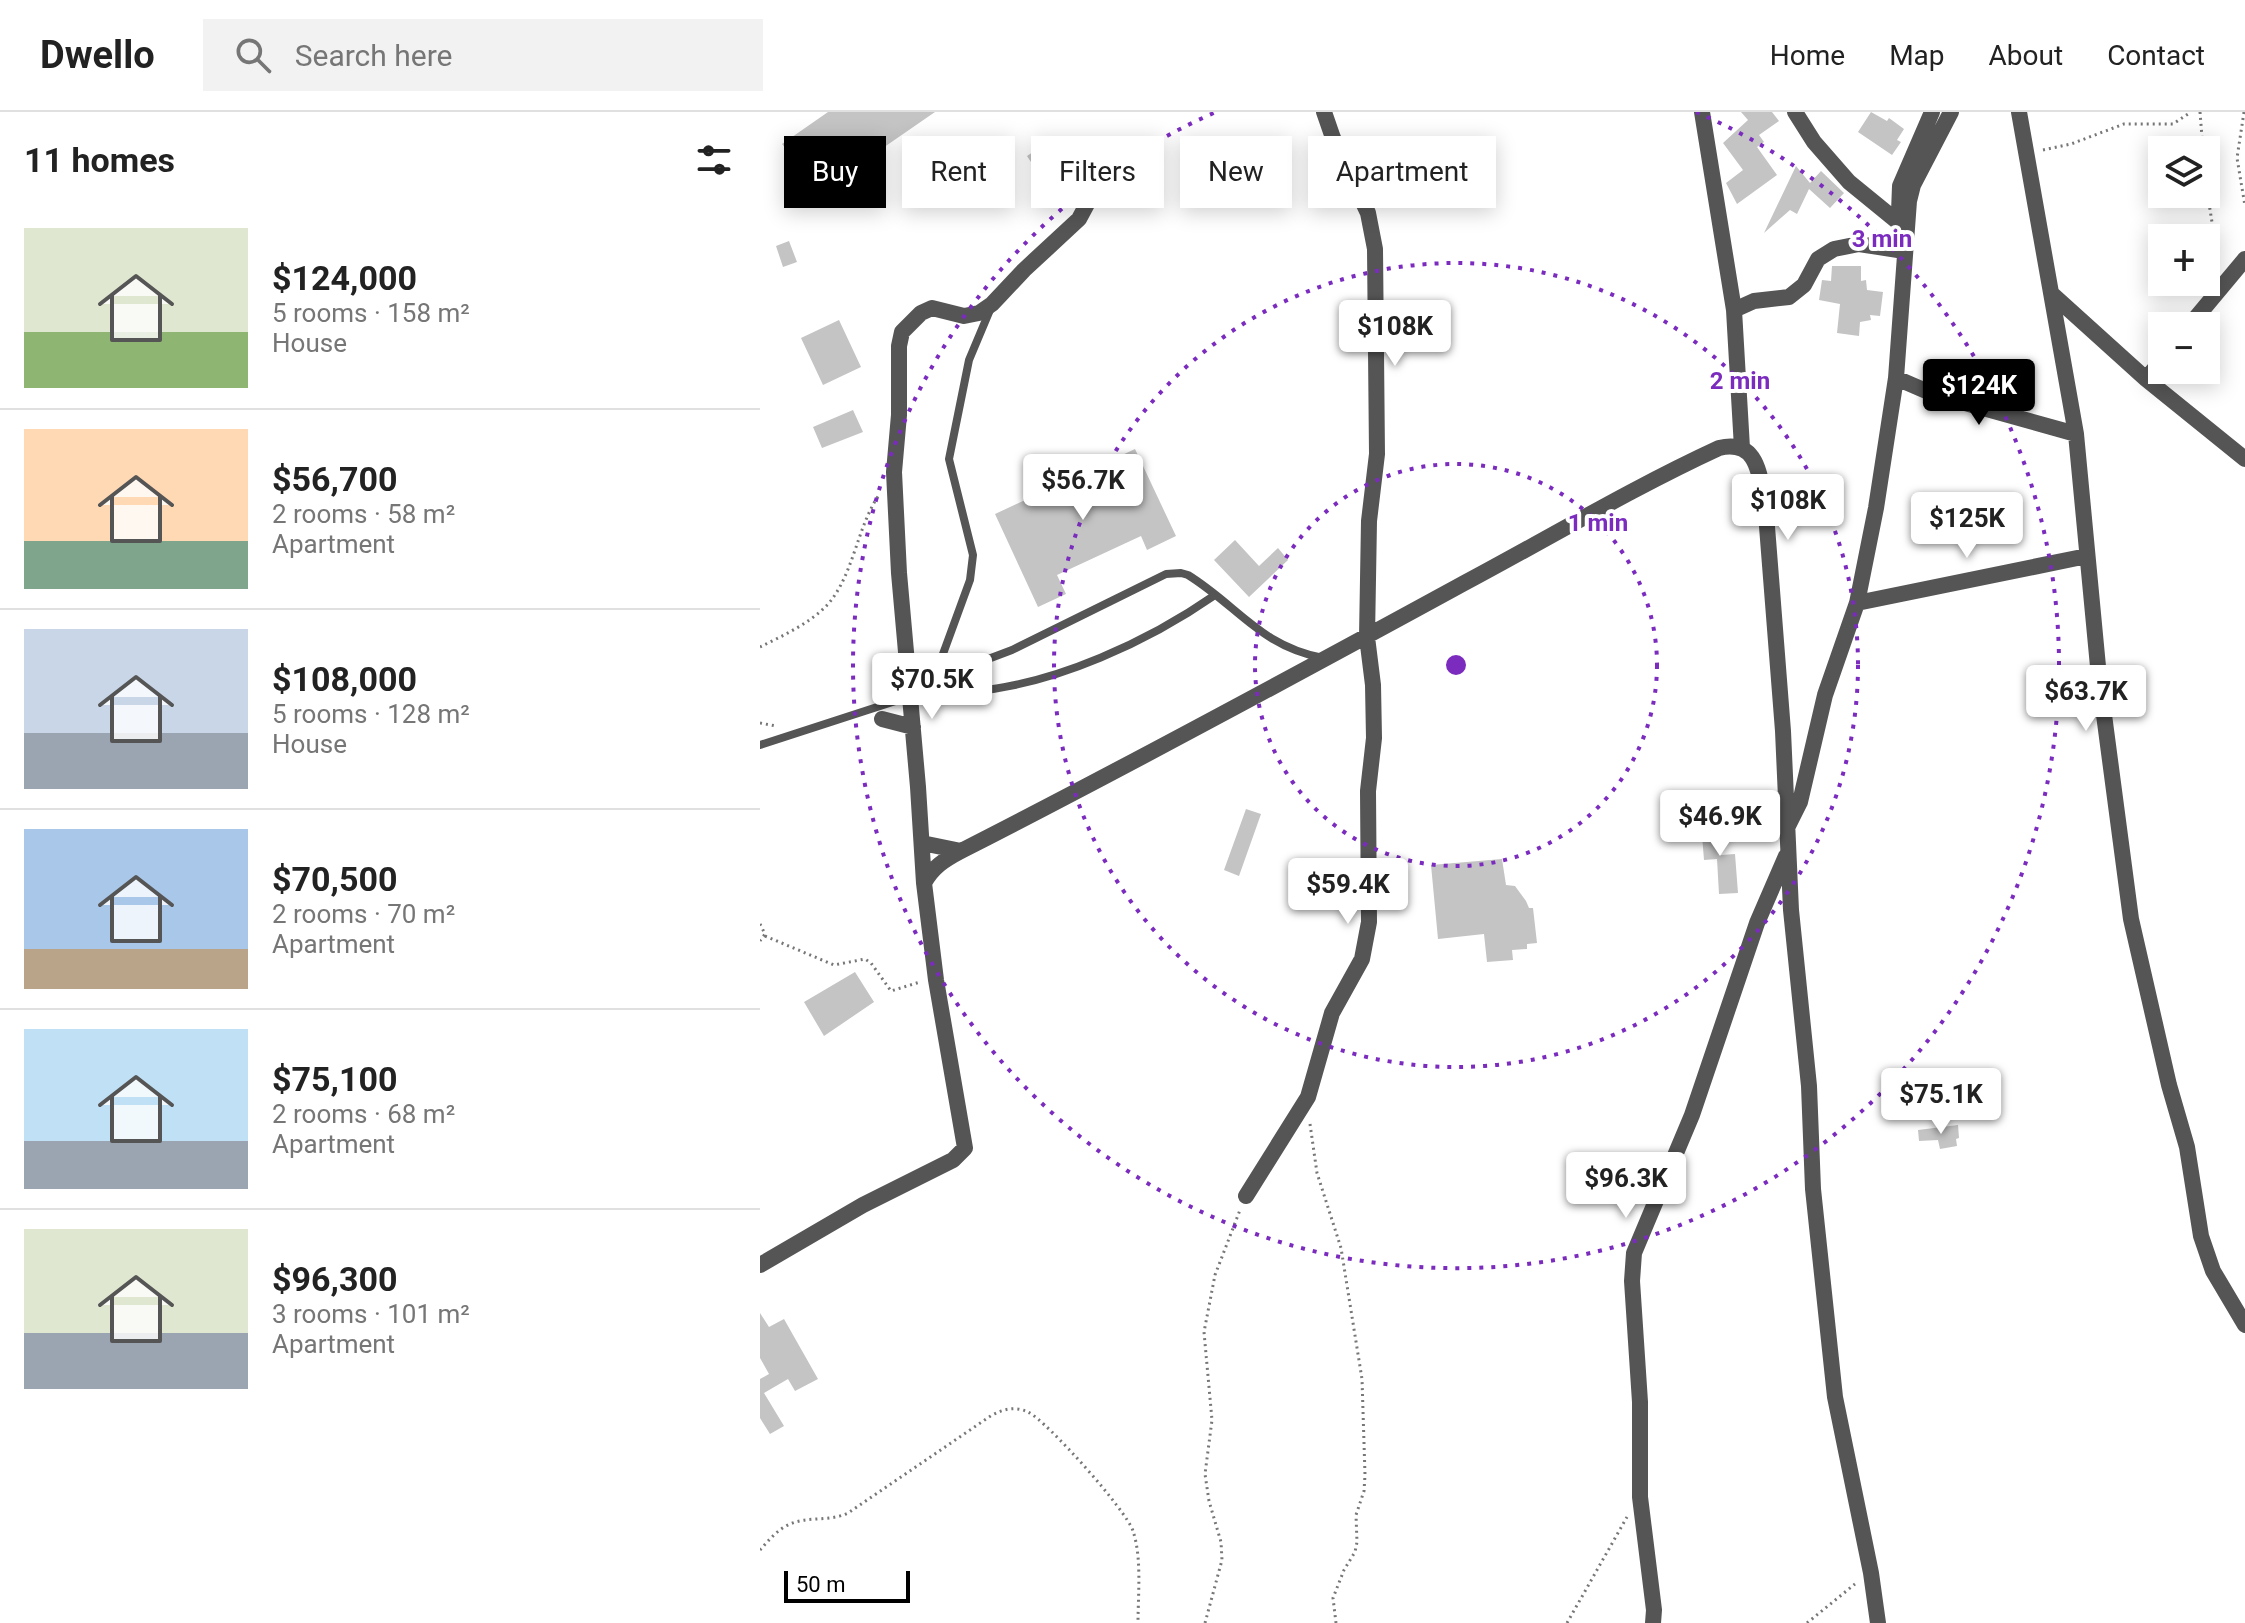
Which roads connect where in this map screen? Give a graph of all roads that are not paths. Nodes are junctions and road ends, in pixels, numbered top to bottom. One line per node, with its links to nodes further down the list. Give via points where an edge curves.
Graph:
1 (1324, 112): 25 (street, via 1368,213 1375,249 1377,454 1369,521)
2 (1702, 112): 14 (street)
3 (1795, 112): 8 (street, via 1849,182)
4 (1932, 112): 8 (street, via 1900,186)
5 (1951, 112): 11 (street, via 1913,185)
6 (2019, 112): 12 (street)
7 (1085, 208): 13 (street)
8 (1898, 222): 9 (street)
9 (1898, 250): 11 (street); 14 (street, via 1859,244 1834,249 1818,259 1804,285 1789,297 1754,301)
10 (2245, 259): 15 (street)
11 (1902, 285): 17 (street)
12 (2053, 295): 18 (street); 19 (street)
13 (992, 304): 27 (lane, via 969,360 949,459 973,555 970,580); 27 (street, via 964,316 932,308 902,332 899,346 894,472 899,573)
14 (1734, 310): 20 (street)
15 (2200, 312)
16 (2148, 377): 18 (street)
17 (1896, 378): 19 (street, via 1933,394); 24 (street)
18 (2146, 379): 21 (street)
19 (2076, 434): 22 (street)
20 (1742, 448): 25 (street, via 1731,445 1701,457); 31 (street, via 1758,469 1765,501)
21 (2245, 459)
22 (2087, 556): 24 (street); 38 (street, via 2131,919 2187,1147 2201,1236 2213,1271)
23 (1215, 595): 26 (lane, via 1286,648); 27 (lane, via 1183,617 1085,664 996,689); 27 (lane, via 1188,575 1166,574)
24 (1857, 603): 31 (street, via 1825,695 1800,802)
25 (1367, 637): 26 (street); 36 (street, via 1374,738 1368,805 1369,922 1362,959 1332,1013 1308,1097)
26 (1324, 658): 33 (street)
27 (922, 690): 29 (street); 30 (lane)
28 (882, 719): 29 (street)
29 (913, 727): 32 (street)
30 (760, 745)
31 (1787, 828): 34 (street)
32 (922, 843): 33 (street); 35 (street)
33 (961, 851): 35 (street, via 940,863)
34 (1789, 851): 39 (street, via 1757,923 1692,1115 1634,1253 1640,1497); 40 (street, via 1813,1189 1835,1397)
35 (924, 883): 37 (street, via 965,1144 962,1152)
36 (1246, 1196)
37 (760, 1265)
38 (2245, 1325)
39 (1653, 1623)
40 (1878, 1623)

